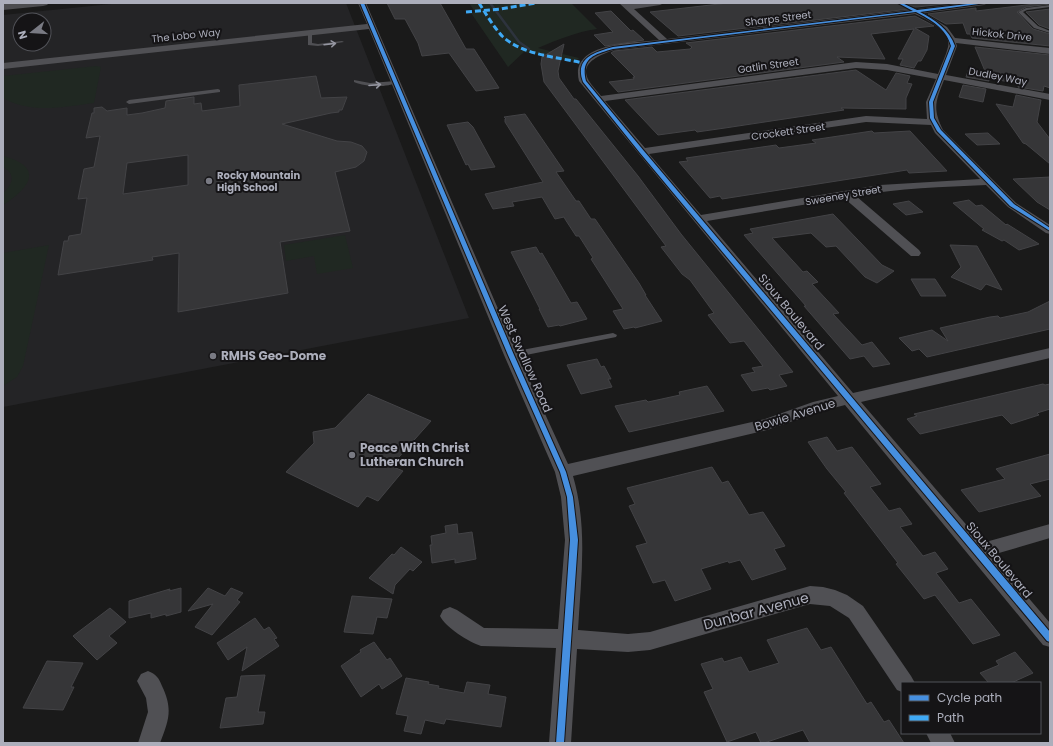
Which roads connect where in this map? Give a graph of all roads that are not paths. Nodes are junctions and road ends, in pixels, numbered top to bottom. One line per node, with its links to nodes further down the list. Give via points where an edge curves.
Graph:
1 (43, 3): 8 (main road)
2 (362, 3): 10 (street, West Swallow Road)
3 (660, 3): 6 (street)
4 (900, 3): 9 (street)
5 (984, 3): 9 (street, Sharps Street)
6 (625, 5): 15 (street)
7 (1050, 6): 12 (lane, via 1020,12 1036,27)
8 (3, 7)
9 (916, 12): 13 (street, via 941,27); 15 (street, Sharps Street)
10 (372, 26): 11 (street, The Lobo Way); 20 (street, West Swallow Road)
11 (310, 32): 14 (lane, one-way to 14, via 310,44); 17 (street, The Lobo Way)
12 (1050, 32)
13 (952, 40): 16 (street, Hickok Drive); 18 (street, via 953,46)
14 (342, 42)
15 (666, 42): 23 (street, Sioux Boulevard, via 613,48 586,60 581,73)
16 (1050, 51)
17 (3, 66)
18 (941, 77): 22 (street, Dudley Way); 23 (street, Gatlin Street, via 887,67 852,65); 25 (street, via 931,102 930,111)
19 (356, 81): 20 (lane, one-way to 20, via 362,85)
20 (396, 82): 34 (street, West Swallow Road)
21 (218, 92): 24 (lane)
22 (1050, 97)
23 (598, 99): 26 (street, Sioux Boulevard)
24 (129, 102)
25 (934, 122): 26 (street, Crockett Street, via 866,119); 27 (street, via 944,137)
26 (642, 152): 29 (street, Sioux Boulevard)
27 (989, 182): 28 (street, Sweeney Street, via 902,186); 30 (street, via 1012,205)
28 (847, 194): 29 (street, Sweeney Street); 31 (street)
29 (698, 219): 35 (street, Sioux Boulevard)
30 (1050, 230)
31 (914, 253)
32 (613, 334): 34 (lane)
33 (1050, 353): 35 (street, Bowie Avenue)
34 (511, 355): 36 (street, West Swallow Road)
35 (849, 399): 36 (street, Bowie Avenue, via 819,406 767,424); 38 (street, Sioux Boulevard)
36 (563, 472): 41 (street, West Swallow Road, via 570,497 574,540)
37 (1050, 531): 38 (street)
38 (977, 552): 40 (street, Sioux Boulevard)
39 (450, 616): 41 (street, Dunbar Avenue, via 481,637)
40 (1050, 638)
41 (567, 639): 43 (street, Dunbar Avenue, via 628,643 650,641 810,595 822,594 846,603 856,612); 46 (street, West Swallow Road)
42 (148, 682): 45 (street, via 157,694 159,706 157,723)
43 (903, 682)
44 (938, 734): 47 (street)
45 (149, 743)
46 (560, 743)
47 (944, 743)

